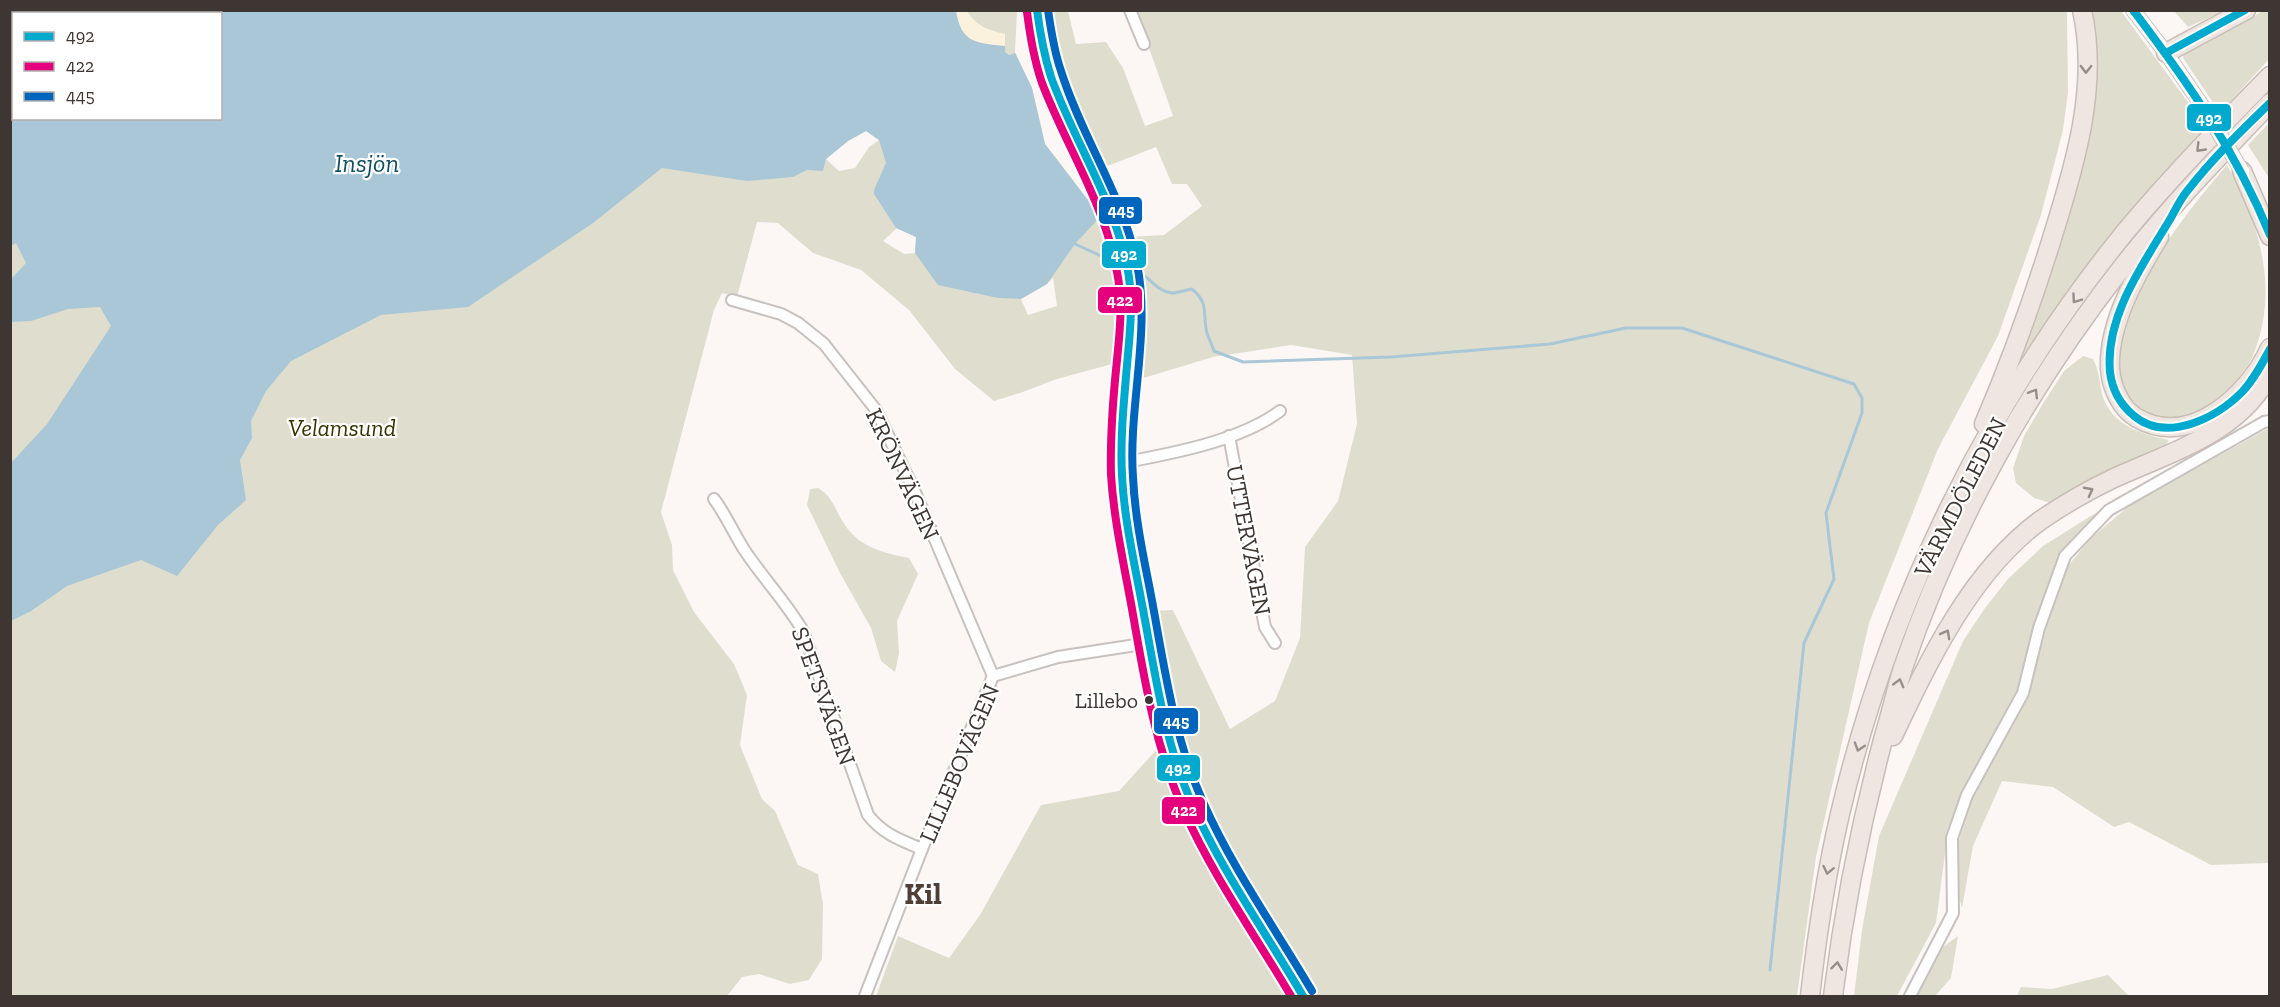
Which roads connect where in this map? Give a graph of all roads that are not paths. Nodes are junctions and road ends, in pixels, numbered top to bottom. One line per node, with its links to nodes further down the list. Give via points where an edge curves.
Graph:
1 (1037, 10): 20 (main road, via 1045,61 1112,216 1127,266 1131,328)
2 (1130, 10): 6 (street)
3 (2082, 10): 22 (highway, one-way to 22, via 2086,46 2084,111 2065,198 2030,311)
4 (2133, 10): 7 (main road)
5 (2246, 10): 7 (highway)
6 (1144, 45)
7 (2166, 53): 10 (main road, bridge)
8 (2270, 76): 22 (highway, VÄRMDÖLEDEN, one-way to 22, via 2192,156 2085,286 1996,422)
9 (2270, 103): 11 (highway, VÄRMDÖLEDEN)
10 (2242, 171): 12 (highway); 13 (highway)
11 (2190, 187): 15 (highway, via 2142,266 2117,325 2110,369 2120,402 2131,414 2154,425 2179,427 2200,420 2242,392); 26 (highway, VÄRMDÖLEDEN, one-way to 11, via 1903,669 1932,590 1998,455 2072,335 2123,266)
12 (2270, 220)
13 (2270, 236)
14 (732, 300): 25 (street, KRÖNVÄGEN, via 798,323 824,345 876,410)
15 (2270, 348)
16 (2270, 372): 26 (highway, one-way to 16, via 1952,623 1984,577 2010,549 2068,502 2216,430 2245,406)
17 (1280, 411): 19 (street, UTTERVÄGEN, via 1265,422)
18 (2270, 421): 32 (street, via 2109,510 2065,556 2023,693 1967,795 1952,838 1953,913)
19 (1229, 436): 20 (street, UTTERVÄGEN); 24 (street, UTTERVÄGEN, via 1265,627)
20 (1121, 463): 23 (main road, via 1126,524)
21 (714, 499): 27 (street, SPETSVÄGEN, via 803,631 868,815 891,837)
22 (1938, 535): 30 (highway, VÄRMDÖLEDEN, one-way to 30, via 1878,682 1852,772 1827,879)
23 (1149, 643): 25 (street, LILLEBOVÄGEN, via 1058,657); 29 (main road, via 1175,760 1193,807)
24 (1275, 643)
25 (993, 676): 27 (street, LILLEBOVÄGEN)
26 (1873, 780): 31 (highway, VÄRMDÖLEDEN, one-way to 26, via 1844,913)
27 (922, 849): 28 (street, LILLEBOVÄGEN)
28 (866, 996)
29 (1303, 996)
30 (1810, 996)
31 (1833, 996)
32 (1910, 996)

